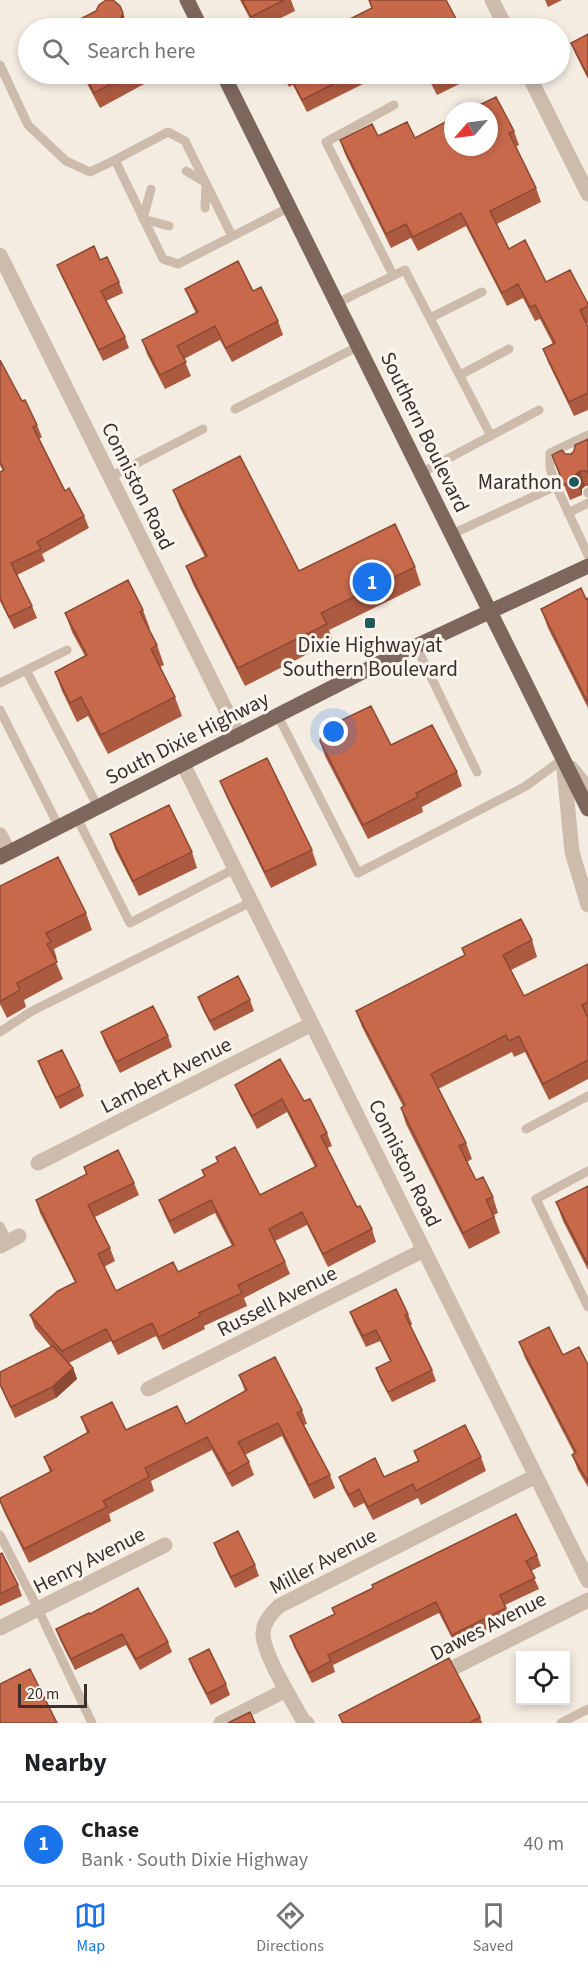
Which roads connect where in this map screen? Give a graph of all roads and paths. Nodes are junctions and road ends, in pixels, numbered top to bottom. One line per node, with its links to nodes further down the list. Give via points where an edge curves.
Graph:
1 (187, 0): 3 (main road)
2 (492, 0): 4 (street)
3 (196, 18)
4 (501, 18)
5 (0, 65): 9 (lane, via 28,125 66,161 90,172)
6 (228, 84): 14 (main road, Southern Boulevard)
7 (533, 84): 13 (street)
8 (394, 105): 20 (lane, via 326,142)
9 (115, 160): 11 (lane, via 168,132 185,141); 16 (lane)
10 (186, 171): 11 (lane)
11 (206, 183): 15 (lane); 18 (lane)
12 (152, 189): 16 (lane)
13 (588, 194)
14 (290, 207): 18 (lane); 22 (main road, Southern Boulevard)
15 (205, 208)
16 (143, 219): 17 (lane); 18 (lane, via 163,259 178,264)
17 (169, 226)
18 (232, 236)
19 (0, 255): 33 (street, Conniston Road)
20 (393, 275): 22 (lane); 23 (lane, via 405,270)
21 (482, 292): 23 (lane)
22 (337, 303): 24 (main road, Southern Boulevard)
23 (430, 318): 26 (lane)
24 (359, 346): 27 (lane); 32 (main road, Southern Boulevard)
25 (509, 349): 26 (lane)
26 (460, 375): 31 (lane)
27 (235, 409)
28 (539, 410): 31 (lane)
29 (203, 429): 33 (lane)
30 (588, 435): 34 (lane, via 567,450 550,453)
31 (491, 436): 32 (lane)
32 (422, 473): 37 (main road, Southern Boulevard)
33 (110, 477): 47 (street, Conniston Road)
34 (556, 486): 36 (lane); 37 (lane)
35 (588, 503): 36 (lane)
36 (568, 513): 38 (lane)
37 (452, 534): 40 (main road, Southern Boulevard)
38 (588, 555)
39 (588, 566): 40 (main road, South Dixie Highway)
40 (489, 611): 41 (main road, South Dixie Highway); 48 (main road, Southern Boulevard)
41 (416, 646): 46 (main road, South Dixie Highway); 50 (lane)
42 (67, 650): 43 (lane)
43 (26, 670): 44 (lane); 52 (lane)
44 (0, 683)
45 (0, 710): 55 (lane)
46 (278, 716): 47 (main road, South Dixie Highway); 48 (lane, via 358,873 526,786)
47 (239, 736): 49 (main road, South Dixie Highway)
48 (563, 759): 51 (street); 53 (main road, Southern Boulevard); 60 (street, via 572,852)
49 (183, 764): 52 (main road, South Dixie Highway); 58 (street, Conniston Road)
50 (477, 772)
51 (588, 789)
52 (98, 807): 54 (main road, South Dixie Highway)
53 (588, 810)
54 (77, 818): 55 (main road, South Dixie Highway); 58 (lane, via 130,923)
55 (59, 827): 57 (main road, South Dixie Highway)
56 (0, 834): 57 (street)
57 (4, 854)
58 (234, 869): 59 (street, Conniston Road)
59 (252, 902): 61 (street, Conniston Road); 62 (lane, via 32,1011)
60 (588, 905)
61 (312, 1024): 65 (street, Lambert Avenue); 69 (street, Conniston Road)
62 (0, 1032)
63 (588, 1096): 64 (lane)
64 (526, 1129)
65 (38, 1163)
66 (588, 1171): 70 (lane, via 536,1199)
67 (0, 1226): 68 (lane)
68 (9, 1241)
69 (424, 1250): 71 (street, Russell Avenue); 72 (street, Conniston Road)
70 (588, 1307)
71 (148, 1389)
72 (536, 1476): 75 (street, Conniston Road); 80 (street, Miller Avenue, via 279,1606 267,1618 263,1634 266,1650)
73 (0, 1535): 77 (lane)
74 (165, 1545): 77 (street, Henry Avenue)
75 (588, 1581)
76 (588, 1600): 79 (street, Dawes Avenue)
77 (38, 1609): 78 (street, Henry Avenue); 82 (lane)
78 (0, 1628)
79 (429, 1680)
80 (286, 1690): 83 (street); 84 (street)
81 (588, 1709): 85 (lane)
82 (92, 1723)
83 (221, 1723)
84 (307, 1723)
85 (561, 1723)

